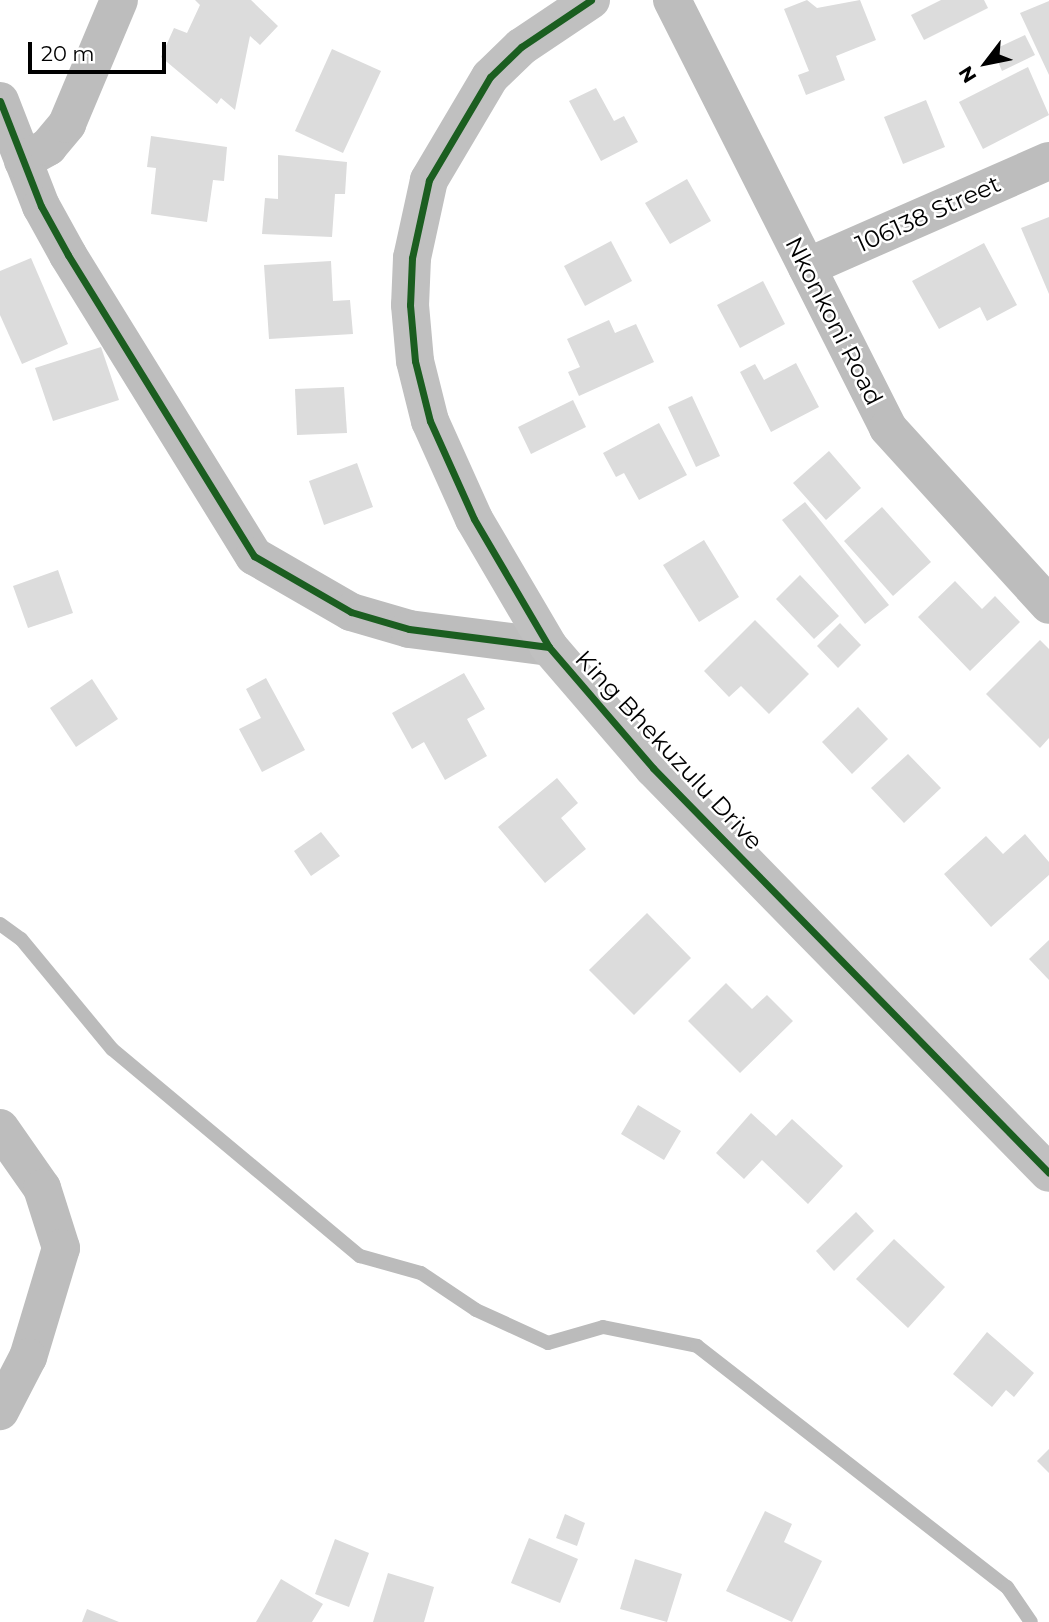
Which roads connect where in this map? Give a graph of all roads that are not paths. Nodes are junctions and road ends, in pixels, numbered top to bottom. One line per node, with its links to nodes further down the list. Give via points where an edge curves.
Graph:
1 (119, 0): 5 (street, via 67,124 48,147)
2 (591, 0): 9 (street, King Bhekuzulu Drive, via 521,47 477,97 429,180 412,258 415,361 430,421 474,519)
3 (672, 0): 7 (street, Nkonkoni Road)
4 (0, 101): 5 (street)
5 (23, 161): 9 (street, via 41,206 102,314 254,556 351,612 409,629)
6 (1049, 161): 7 (street, 106138 Street)
7 (807, 267): 8 (street, Nkonkoni Road, via 888,428)
8 (1049, 605)
9 (549, 647): 11 (street, King Bhekuzulu Drive, via 653,768)
10 (0, 1128): 12 (street, via 42,1188 61,1248 28,1357)
11 (1049, 1173)
12 (0, 1410)

